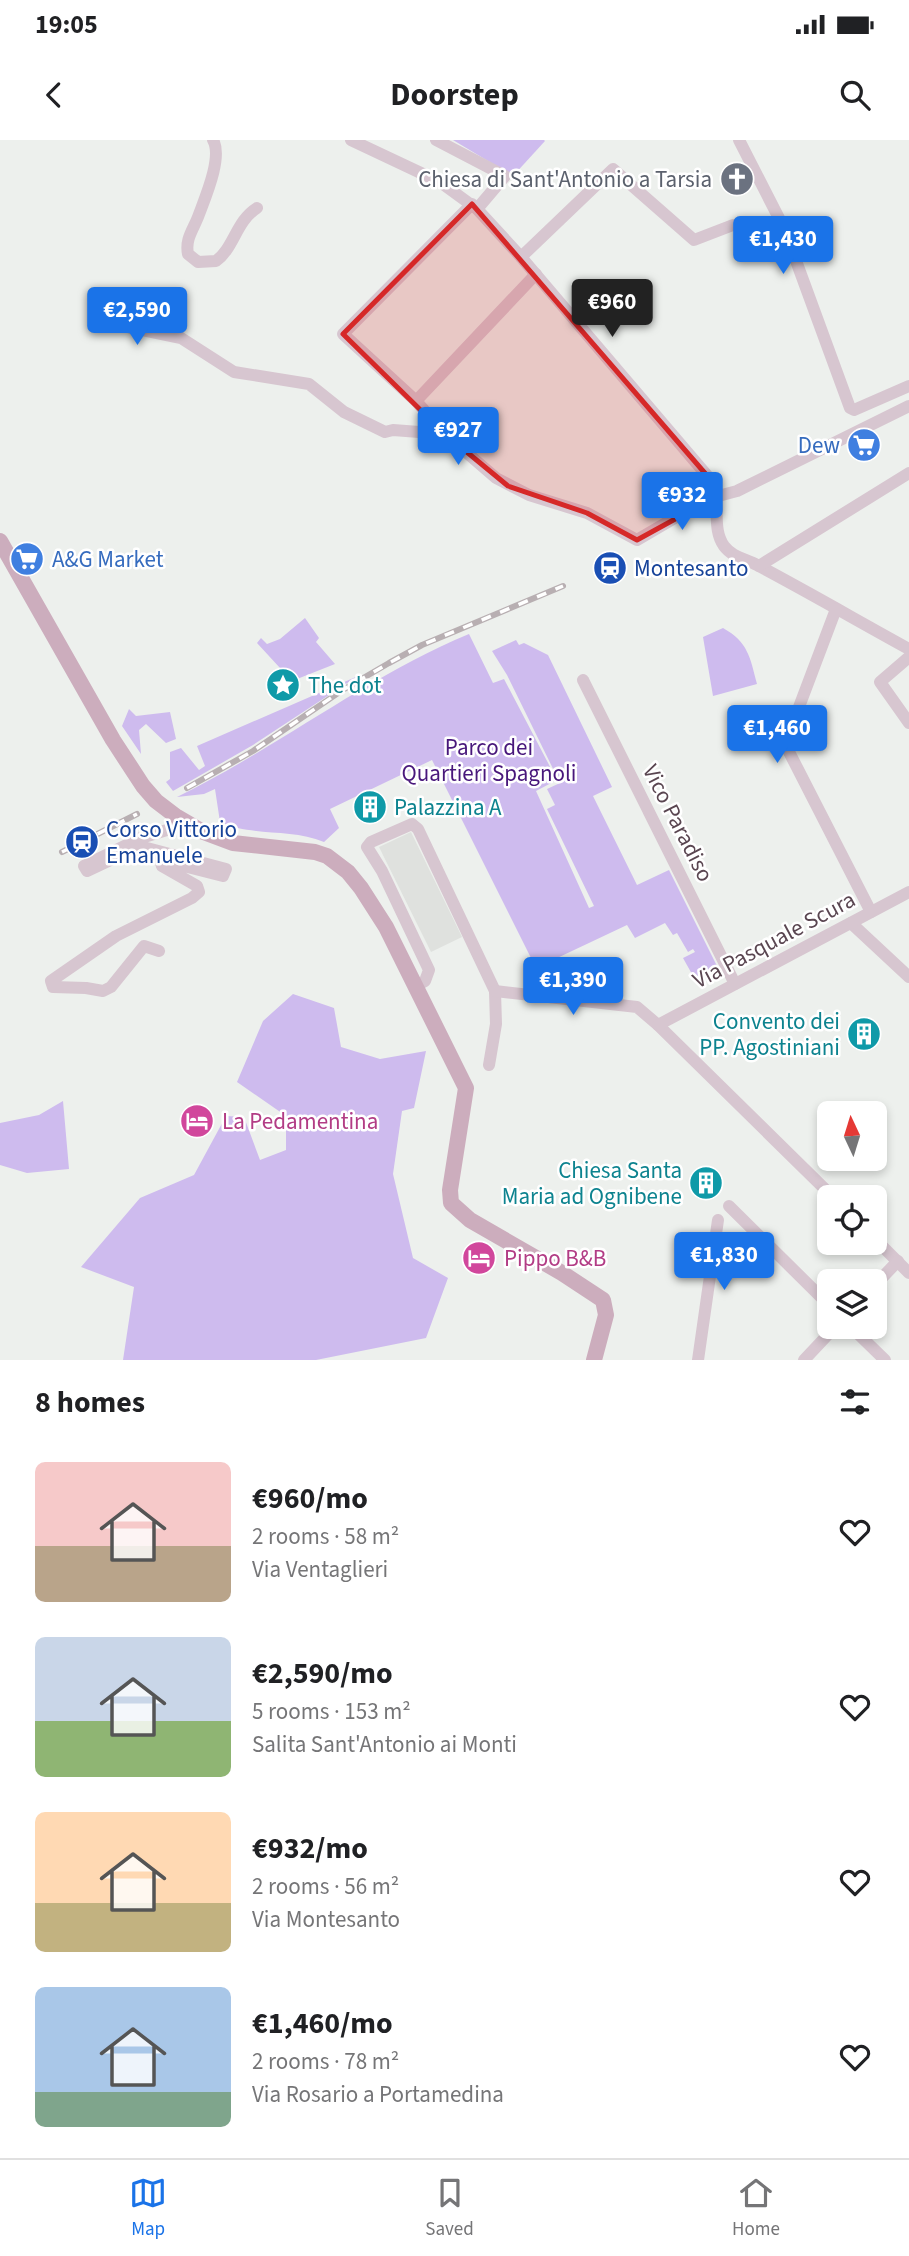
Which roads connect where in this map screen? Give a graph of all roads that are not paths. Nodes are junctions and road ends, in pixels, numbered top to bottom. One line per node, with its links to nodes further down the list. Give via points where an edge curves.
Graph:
1 (213, 140): 6 (street, via 216,162 187,241 188,254 202,263 216,261)
2 (351, 140): 5 (street, via 440,182)
3 (436, 140): 5 (street, via 505,176)
4 (739, 140): 11 (street, via 784,228 850,408)
5 (475, 207): 8 (street); 12 (street, via 344,334)
6 (257, 208)
7 (733, 225): 8 (street, via 694,240 612,169)
8 (521, 257): 9 (street)
9 (536, 274): 12 (street); 16 (street, via 709,479)
10 (99, 321): 14 (street, via 181,338 234,372 309,384 344,412 385,432)
11 (909, 386)
12 (416, 401): 14 (street)
13 (909, 405): 16 (street, via 737,491)
14 (445, 434): 16 (street, via 496,478 529,495 587,513 637,540)
15 (909, 473): 18 (street)
16 (717, 496): 18 (street, via 717,526 723,544 730,553)
17 (0, 541): 24 (main road, via 130,768)
18 (763, 569): 19 (street)
19 (836, 609): 20 (street); 26 (street, via 785,744)
20 (909, 649)
21 (909, 657): 23 (street, via 880,682)
22 (583, 680): 30 (street, Vico Paradiso)
23 (909, 723)
24 (177, 817): 28 (street, via 170,829 84,866 87,871 147,848 226,869 223,876 160,860 162,866 197,886 198,892 116,936 51,981 52,987 103,991 144,946); 31 (main road, via 219,839 315,852 337,862 367,897)
25 (909, 892): 26 (street, Via Pasquale Scura)
26 (871, 912): 27 (street, Via Pasquale Scura)
27 (851, 923): 29 (street); 30 (street, Via Pasquale Scura)
28 (159, 951)
29 (909, 977)
30 (735, 984): 33 (street, Via Pasquale Scura)
31 (416, 986): 32 (street, via 425,981 429,970 367,847 412,824); 45 (main road, via 466,1088 451,1203 603,1300 606,1315)
32 (495, 991): 33 (street, via 637,1007); 34 (street, via 496,1024)
33 (658, 1025): 35 (street)
34 (489, 1065)
35 (820, 1185)
36 (729, 1206): 42 (street)
37 (718, 1220): 46 (street)
38 (887, 1250): 39 (street)
39 (898, 1261): 40 (street); 41 (street)
40 (887, 1272)
41 (909, 1273)
42 (817, 1293)
43 (824, 1339): 47 (street)
44 (863, 1339): 48 (street)
45 (594, 1360)
46 (698, 1360)
47 (804, 1360)
48 (885, 1360)

